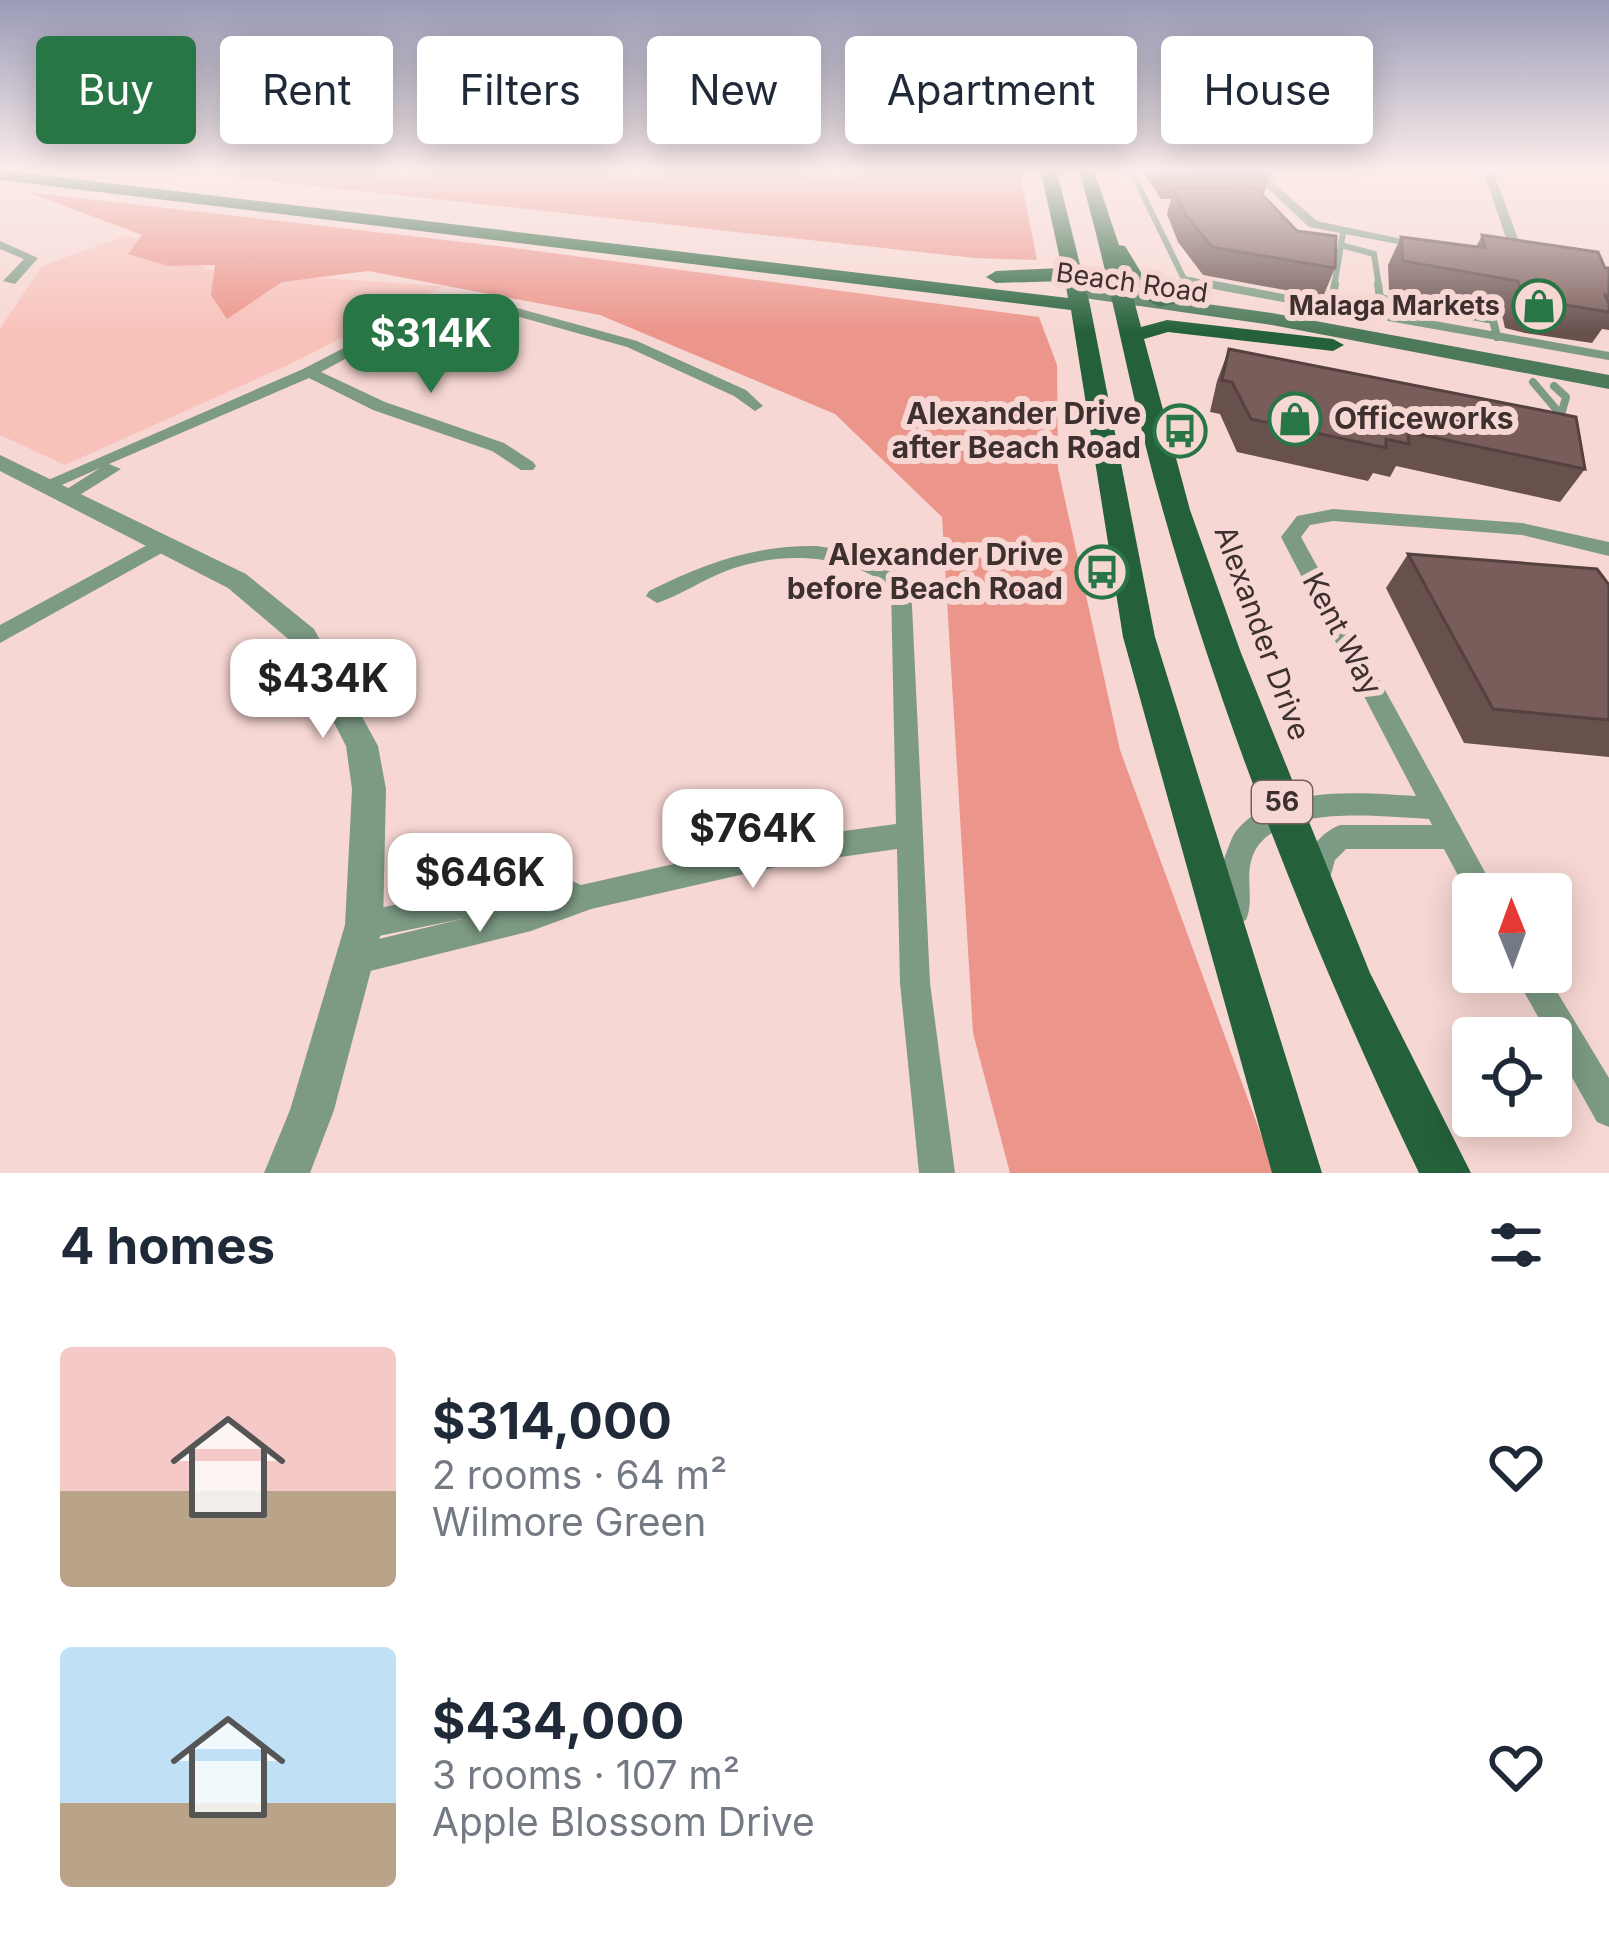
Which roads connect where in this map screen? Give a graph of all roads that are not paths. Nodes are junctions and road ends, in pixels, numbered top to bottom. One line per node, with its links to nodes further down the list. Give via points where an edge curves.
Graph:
1 (390, 223): 19 (main road, Beach Road)
2 (503, 223): 17 (main road)
3 (1061, 223): 17 (main road)
4 (1157, 223): 8 (lane, via 1184,279 1331,307)
5 (1311, 223): 8 (street)
6 (1506, 223): 14 (street)
7 (1105, 225): 20 (main road, via 1132,277); 21 (main road, Alexander Drive / 56)
8 (1342, 239): 10 (street); 11 (lane)
9 (0, 244): 16 (street, via 32,258)
10 (1436, 247)
11 (1374, 254): 12 (lane); 18 (lane)
12 (1392, 256)
13 (1498, 256): 14 (street)
14 (1519, 258): 15 (street)
15 (1542, 262)
16 (10, 281)
17 (1076, 289): 19 (main road, Beach Road); 21 (main road, Beach Road); 31 (main road)
18 (1379, 298): 22 (lane, via 1389,317); 22 (lane, via 1477,314 1493,320)
19 (1026, 299): 31 (main road, via 1056,314)
20 (1167, 303): 21 (main road, Beach Road); 23 (main road, Beach Road)
21 (1126, 315): 27 (main road); 41 (main road, Alexander Drive / 56, via 1176,510)
22 (1497, 337): 24 (lane)
23 (1446, 352): 26 (main road, Beach Road); 27 (main road, via 1520,371)
24 (1609, 356)
25 (309, 372): 29 (street, via 421,310 467,301 632,344); 34 (street, via 497,446); 35 (street)
26 (1609, 382)
27 (1551, 388): 28 (main road); 30 (lane); 30 (lane)
28 (1609, 397)
29 (755, 406)
30 (1561, 415): 32 (lane)
31 (1100, 418): 51 (main road, via 1139,637)
32 (1570, 428)
33 (0, 462): 35 (street)
34 (527, 466)
35 (58, 489): 36 (street)
36 (154, 540): 39 (street, via 82,593); 47 (street, via 236,580 304,636 345,706 369,789)
37 (1609, 549): 40 (street, Kent Way, via 1522,530 1333,515 1304,520 1291,537)
38 (657, 596): 42 (street, via 726,562 788,552 887,570 901,585)
39 (0, 635)
40 (1433, 808): 41 (street, via 1316,803); 43 (street, Kent Way)
41 (1286, 812): 45 (main road, Alexander Drive / 56); 51 (street, via 1262,822 1239,848 1232,890)
42 (907, 836): 46 (street, via 784,852); 53 (street)
43 (1450, 838): 44 (street, Kent Way); 45 (street, via 1340,837 1322,854)
44 (1471, 873)
45 (1315, 888): 55 (main road, Alexander Drive / 56, via 1353,987)
46 (591, 895): 47 (street, via 469,904); 48 (street)
47 (364, 925): 48 (street)
48 (358, 959): 52 (street)
49 (1540, 993): 50 (street)
50 (1609, 1110)
51 (1282, 1133): 54 (main road)
52 (287, 1173)
53 (937, 1173)
54 (1298, 1173)
55 (1446, 1173)

